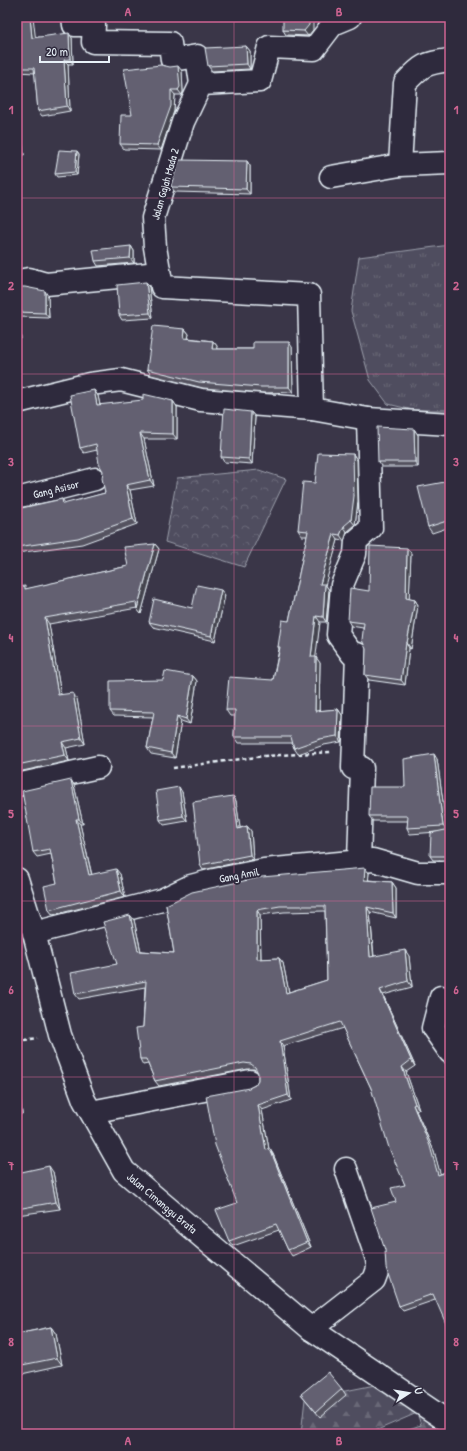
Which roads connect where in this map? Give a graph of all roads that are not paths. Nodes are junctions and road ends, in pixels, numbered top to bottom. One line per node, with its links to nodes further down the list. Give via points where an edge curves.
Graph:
1 (73, 17): 4 (street, via 74,24 94,25 93,42 170,43 172,60 198,56)
2 (338, 19): 4 (street, via 314,49 269,47 260,81)
3 (450, 60): 6 (street, via 430,62 405,83)
4 (201, 84): 8 (street, Jalan Gajah Mada 2, via 183,122 153,218)
5 (450, 163): 6 (street)
6 (400, 165): 7 (street)
7 (331, 177)
8 (159, 273): 9 (street, via 46,284); 11 (street, Jalan Gajah Mada 2, via 162,287 309,294)
9 (23, 280)
10 (17, 402): 11 (street, via 90,384 121,380 201,400)
11 (312, 409): 12 (street)
12 (368, 419): 13 (street); 18 (street, via 371,528 356,541 355,554 342,585 338,635 352,654 357,654 353,768 362,768)
13 (450, 424)
14 (95, 479): 15 (street, Gang Asisor)
15 (17, 499)
16 (98, 767): 17 (street)
17 (17, 785)
18 (359, 861): 19 (street, Gang Amil, via 373,860 418,873); 21 (street, Gang Amil, via 264,870 214,880 191,886 162,900)
19 (450, 873)
20 (18, 892): 21 (street, Jalan Cimanggu Brata)
21 (34, 933): 25 (street, Jalan Cimanggu Brata, via 60,1035 84,1100)
22 (450, 999): 23 (street, via 441,997 432,1028)
23 (450, 1052)
24 (250, 1081): 25 (street)
25 (91, 1112): 27 (street, Jalan Cimanggu Brata, via 124,1171)
26 (346, 1168): 27 (street, via 377,1259 378,1270 374,1280)
27 (310, 1329): 28 (street, Jalan Cimanggu Brata)
28 (445, 1413)

